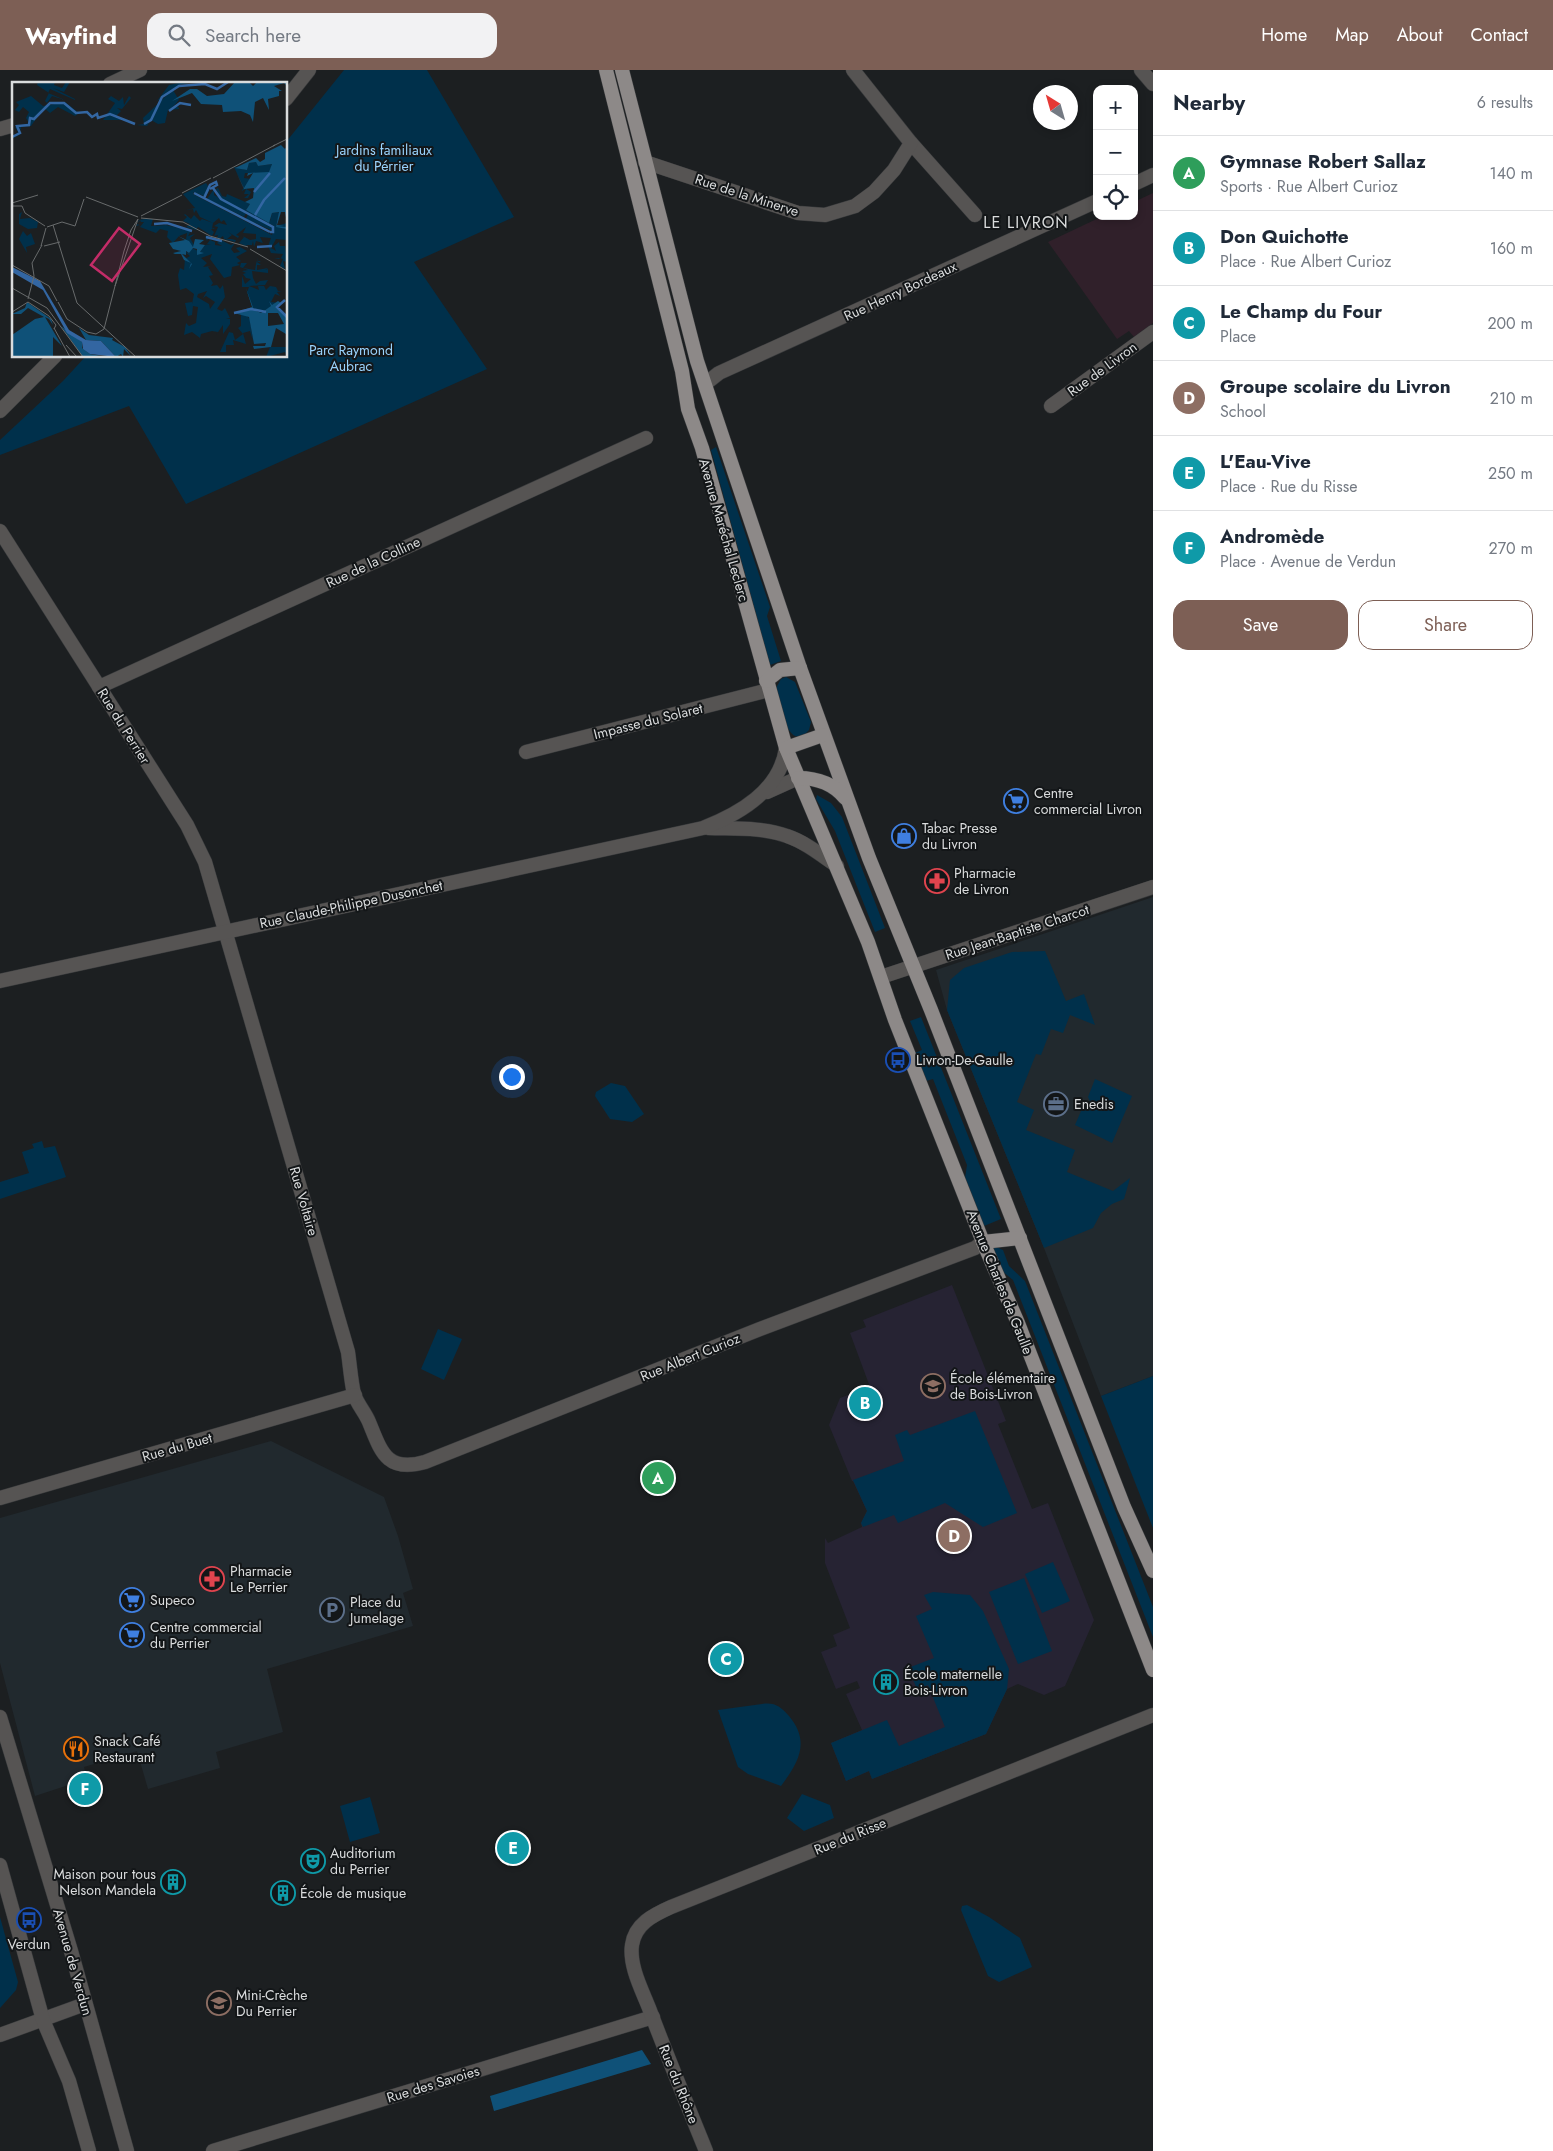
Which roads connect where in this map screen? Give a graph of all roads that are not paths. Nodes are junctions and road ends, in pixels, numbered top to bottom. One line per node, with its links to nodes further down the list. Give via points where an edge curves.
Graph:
1 (140, 70): 7 (street)
2 (309, 70): 9 (street)
3 (606, 70): 24 (main road, Avenue Maréchal Leclerc, via 682,371 688,409 702,448)
4 (622, 70): 11 (main road, Avenue Maréchal Leclerc)
5 (852, 70): 10 (street)
6 (1141, 70): 8 (street)
7 (114, 82)
8 (1153, 84)
9 (288, 96)
10 (911, 143): 11 (street, Rue de la Minerve, via 894,170 874,192 855,206 825,215 798,213); 15 (street)
11 (645, 162): 18 (main road, Avenue Maréchal Leclerc)
12 (1153, 175): 13 (street)
13 (1138, 182)
14 (1093, 203): 18 (street, Rue Henry Bordeaux, via 719,373)
15 (975, 215)
16 (1153, 332): 19 (street, Rue de Livron)
17 (53, 358): 20 (street)
18 (705, 384): 23 (main road, Avenue Maréchal Leclerc)
19 (1052, 406)
20 (0, 411)
21 (646, 438): 25 (street, Rue de la Colline)
22 (0, 531): 25 (street, Rue du Perrier)
23 (800, 668): 24 (main road, via 780,670); 26 (main road, Avenue Maréchal Leclerc)
24 (768, 685): 27 (main road, Avenue Maréchal Leclerc); 28 (street, Impasse du Solaret)
25 (100, 687): 35 (street, Rue du Perrier, via 194,837 211,879)
26 (823, 735): 27 (main road); 31 (main road, Avenue Maréchal Leclerc)
27 (786, 748): 29 (main road, Avenue Maréchal Leclerc); 30 (street, Rue Claude-Philippe Dusonchet, via 780,770)
28 (526, 752)
29 (798, 778): 30 (street, Rue Claude-Philippe Dusonchet); 31 (main road, via 827,783); 33 (main road, Avenue Maréchal Leclerc)
30 (760, 796): 32 (street, Rue Claude-Philippe Dusonchet, via 737,812)
31 (848, 803): 36 (main road, Avenue Maréchal Leclerc)
32 (703, 828): 33 (street, Rue Claude-Philippe Dusonchet, via 758,830 784,835 801,842); 35 (street, Rue Claude-Philippe Dusonchet)
33 (837, 866): 37 (main road, Avenue Maréchal Leclerc)
34 (1153, 887): 36 (street, Rue Jean-Baptiste Charcot)
35 (226, 932): 38 (street, Rue Claude-Philippe Dusonchet); 41 (street, Rue Voltaire, via 348,1352)
36 (913, 966): 37 (street, Rue Jean-Baptiste Charcot); 39 (main road)
37 (881, 977): 40 (main road, Avenue Charles de Gaulle)
38 (0, 981)
39 (1020, 1238): 40 (main road); 44 (main road, via 1124,1507)
40 (984, 1242): 42 (street, Rue Albert Curioz, via 425,1462 406,1465); 45 (main road, Avenue Charles de Gaulle)
41 (354, 1395): 42 (street, Rue Voltaire, via 366,1415 378,1447); 43 (street, Rue du Buet)
42 (395, 1462)
43 (0, 1498)
44 (1153, 1571)
45 (1153, 1670)
46 (1153, 1715): 50 (street, Rue du Risse, via 650,1917 634,1937 632,1953)
47 (0, 1717): 49 (street, Avenue de Verdun)
48 (0, 1865): 51 (street)
49 (85, 2004): 51 (street); 54 (street, Avenue de Verdun)
50 (653, 2017): 55 (street, Rue des Savoies); 56 (street, Rue du Rhône)
51 (42, 2020): 52 (street); 53 (street, via 69,2081)
52 (0, 2035)
53 (89, 2151)
54 (127, 2151)
55 (213, 2151)
56 (706, 2151)

